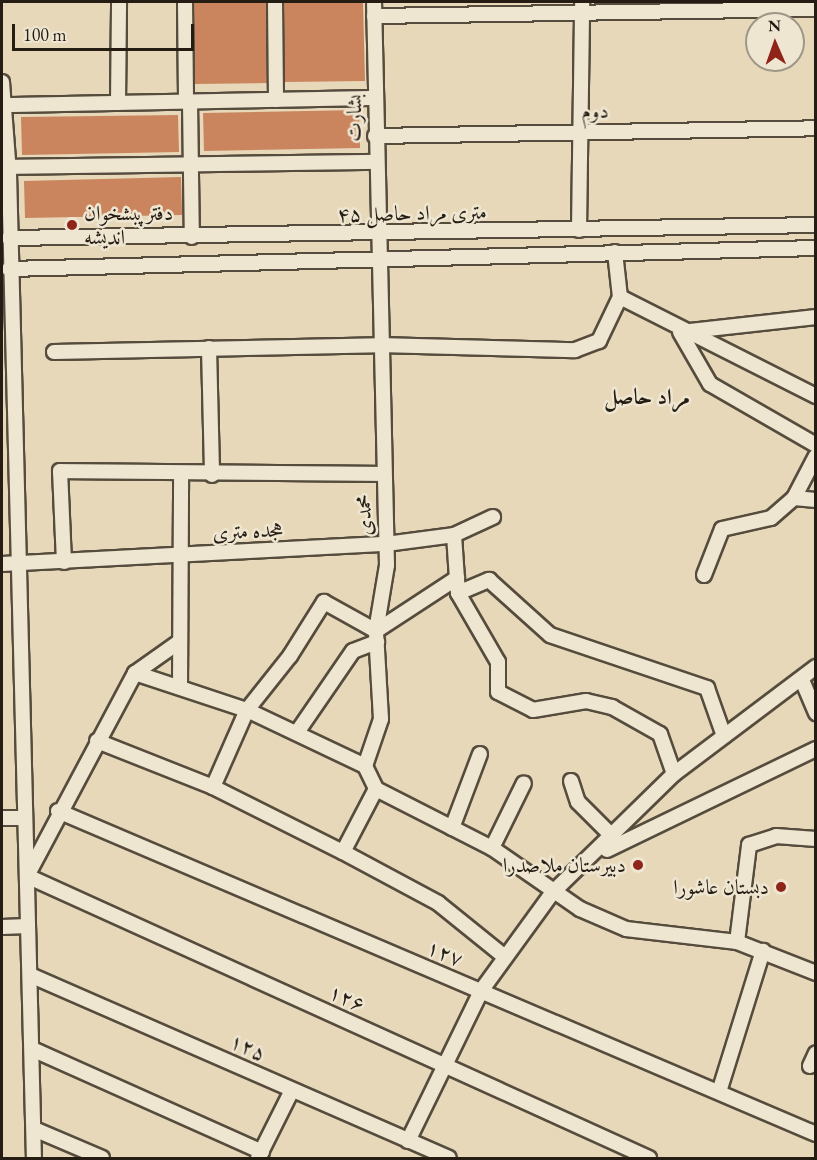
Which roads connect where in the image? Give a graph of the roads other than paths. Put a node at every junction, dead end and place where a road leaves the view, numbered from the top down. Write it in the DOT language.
graph roads {
  1 [pos="119,2"];
  2 [pos="185,2"];
  3 [pos="275,2"];
  4 [pos="374,2"];
  5 [pos="782,6"];
  6 [pos="581,7"];
  7 [pos="816,9"];
  8 [pos="374,16"];
  9 [pos="2,82"];
  10 [pos="376,98"];
  11 [pos="276,100"];
  12 [pos="188,102"];
  13 [pos="118,103"];
  14 [pos="6,105"];
  15 [pos="816,129"];
  16 [pos="580,132"];
  17 [pos="375,136"];
  18 [pos="375,162"];
  19 [pos="191,163"];
  20 [pos="6,171"];
  21 [pos="816,225"];
  22 [pos="579,230"];
  23 [pos="375,234"];
  24 [pos="192,237"];
  25 [pos="9,238"];
  26 [pos="816,248"];
  27 [pos="615,252"];
  28 [pos="376,259"];
  29 [pos="9,269"];
  30 [pos="620,297"];
  31 [pos="816,316"];
  32 [pos="680,332"];
  33 [pos="379,345"];
  34 [pos="209,348"];
  35 [pos="54,352"];
  36 [pos="816,396"];
  37 [pos="816,446"];
  38 [pos="816,456"];
  39 [pos="8,461"];
  40 [pos="383,474"];
  41 [pos="181,475"];
  42 [pos="212,475"];
  43 [pos="794,498"];
  44 [pos="816,500"];
  45 [pos="493,517"];
  46 [pos="454,536"];
  47 [pos="386,544"];
  48 [pos="183,556"];
  49 [pos="64,562"];
  50 [pos="2,564"];
  51 [pos="18,564"];
  52 [pos="704,575"];
  53 [pos="457,578"];
  54 [pos="458,593"];
  55 [pos="377,636"];
  56 [pos="179,642"];
  57 [pos="816,667"];
  58 [pos="135,673"];
  59 [pos="802,680"];
  60 [pos="180,687"];
  61 [pos="247,710"];
  62 [pos="816,712"];
  63 [pos="298,731"];
  64 [pos="724,736"];
  65 [pos="97,741"];
  66 [pos="816,749"];
  67 [pos="480,754"];
  68 [pos="365,766"];
  69 [pos="674,774"];
  70 [pos="571,781"];
  71 [pos="524,783"];
  72 [pos="213,787"];
  73 [pos="376,789"];
  74 [pos="58,811"];
  75 [pos="2,818"];
  76 [pos="25,818"];
  77 [pos="452,828"];
  78 [pos="813,832"];
  79 [pos="614,838"];
  80 [pos="492,848"];
  81 [pos="343,852"];
  82 [pos="597,855"];
  83 [pos="27,876"];
  84 [pos="553,892"];
  85 [pos="28,926"];
  86 [pos="2,927"];
  87 [pos="737,942"];
  88 [pos="763,951"];
  89 [pos="505,957"];
  90 [pos="816,972"];
  91 [pos="30,975"];
  92 [pos="481,991"];
  93 [pos="32,1049"];
  94 [pos="443,1065"];
  95 [pos="292,1090"];
  96 [pos="719,1092"];
  97 [pos="34,1129"];
  98 [pos="816,1134"];
  99 [pos="408,1141"];
  100 [pos="260,1155"];
  101 [pos="34,1158"];
  102 [pos="102,1158"];
  103 [pos="449,1158"];
  104 [pos="649,1158"];
  1 -- 13 [label="street"];
  2 -- 12 [label="street"];
  3 -- 11 [label="street"];
  4 -- 8 [label="street, بشارت"];
  5 -- 6 [label="street"];
  5 -- 7 [label="street"];
  6 -- 8 [label="street"];
  6 -- 16 [label="street"];
  8 -- 10 [label="street, بشارت"];
  9 -- 14 [label="street"];
  10 -- 11 [label="street"];
  10 -- 17 [label="street, بشارت"];
  11 -- 12 [label="street"];
  12 -- 13 [label="street"];
  12 -- 19 [label="street"];
  13 -- 14 [label="street"];
  14 -- 20 [label="street"];
  15 -- 16 [label="street, دوم"];
  16 -- 17 [label="street, دوم"];
  16 -- 22 [label="street"];
  17 -- 18 [label="street, بشارت"];
  18 -- 19 [label="street"];
  18 -- 23 [label="street, بشارت"];
  19 -- 20 [label="street"];
  19 -- 24 [label="street"];
  20 -- 25 [label="street"];
  21 -- 22 [label="street, ۴۵ متری مراد حاصل"];
  22 -- 23 [label="street, ۴۵ متری مراد حاصل"];
  23 -- 24 [label="street, ۴۵ متری مراد حاصل"];
  23 -- 28 [label="street, بشارت"];
  24 -- 25 [label="street, ۴۵ متری مراد حاصل"];
  25 -- 29 [label="street"];
  26 -- 27 [label="street"];
  27 -- 28 [label="street"];
  27 -- 30 [label="street"];
  28 -- 29 [label="street"];
  28 -- 33 [label="street, محمدی"];
  29 -- 39 [label="street"];
  30 -- 32 [label="street"];
  30 -- 33 [label="street"];
  31 -- 32 [label="street"];
  32 -- 36 [label="street"];
  32 -- 37 [label="street"];
  33 -- 34 [label="street"];
  33 -- 40 [label="street, محمدی"];
  34 -- 35 [label="street"];
  34 -- 42 [label="street"];
  38 -- 43 [label="street"];
  39 -- 51 [label="street"];
  40 -- 42 [label="street"];
  40 -- 47 [label="street, محمدی"];
  41 -- 42 [label="street"];
  41 -- 48 [label="street"];
  41 -- 49 [label="street"];
  43 -- 44 [label="street"];
  43 -- 52 [label="street"];
  45 -- 46 [label="street, هجده متری"];
  46 -- 47 [label="street, هجده متری"];
  46 -- 53 [label="street"];
  47 -- 48 [label="street, هجده متری"];
  47 -- 55 [label="street, محمدی"];
  48 -- 49 [label="street, هجده متری"];
  48 -- 56 [label="street"];
  49 -- 51 [label="street, هجده متری"];
  50 -- 51 [label="street, هجده متری"];
  51 -- 76 [label="street"];
  53 -- 54 [label="street"];
  53 -- 55 [label="street"];
  54 -- 64 [label="street"];
  54 -- 69 [label="street"];
  55 -- 61 [label="street"];
  55 -- 63 [label="street"];
  55 -- 68 [label="street, محمدی"];
  56 -- 58 [label="street"];
  56 -- 60 [label="street"];
  57 -- 59 [label="street"];
  58 -- 60 [label="street"];
  58 -- 65 [label="street"];
  59 -- 62 [label="street"];
  59 -- 64 [label="street"];
  60 -- 61 [label="street"];
  61 -- 63 [label="street"];
  61 -- 72 [label="street"];
  63 -- 68 [label="street"];
  64 -- 69 [label="street"];
  65 -- 72 [label="street"];
  65 -- 74 [label="street"];
  66 -- 82 [label="street"];
  67 -- 77 [label="street"];
  68 -- 73 [label="street"];
  69 -- 79 [label="street"];
  70 -- 79 [label="street"];
  71 -- 80 [label="street"];
  72 -- 81 [label="street"];
  73 -- 77 [label="street"];
  73 -- 81 [label="street"];
  74 -- 83 [label="street"];
  74 -- 92 [label="street, ۱۲۷"];
  75 -- 76 [label="street"];
  76 -- 83 [label="street"];
  77 -- 80 [label="street"];
  78 -- 87 [label="street"];
  79 -- 82 [label="street"];
  80 -- 84 [label="street"];
  81 -- 89 [label="street"];
  82 -- 84 [label="street"];
  83 -- 85 [label="street"];
  83 -- 94 [label="street, ۱۲۶"];
  84 -- 87 [label="street"];
  84 -- 89 [label="street"];
  85 -- 86 [label="street"];
  85 -- 91 [label="street"];
  87 -- 88 [label="street"];
  88 -- 90 [label="street"];
  88 -- 96 [label="street"];
  89 -- 92 [label="street"];
  91 -- 93 [label="street"];
  91 -- 95 [label="street, ۱۲۵"];
  92 -- 94 [label="street"];
  92 -- 96 [label="street, ۱۲۷"];
  93 -- 97 [label="street"];
  93 -- 100 [label="street"];
  94 -- 99 [label="street"];
  94 -- 104 [label="street, ۱۲۶"];
  95 -- 99 [label="street, ۱۲۵"];
  95 -- 100 [label="street"];
  96 -- 98 [label="street, ۱۲۷"];
  97 -- 101 [label="street"];
  97 -- 102 [label="street"];
  99 -- 103 [label="street, ۱۲۵"];
}
